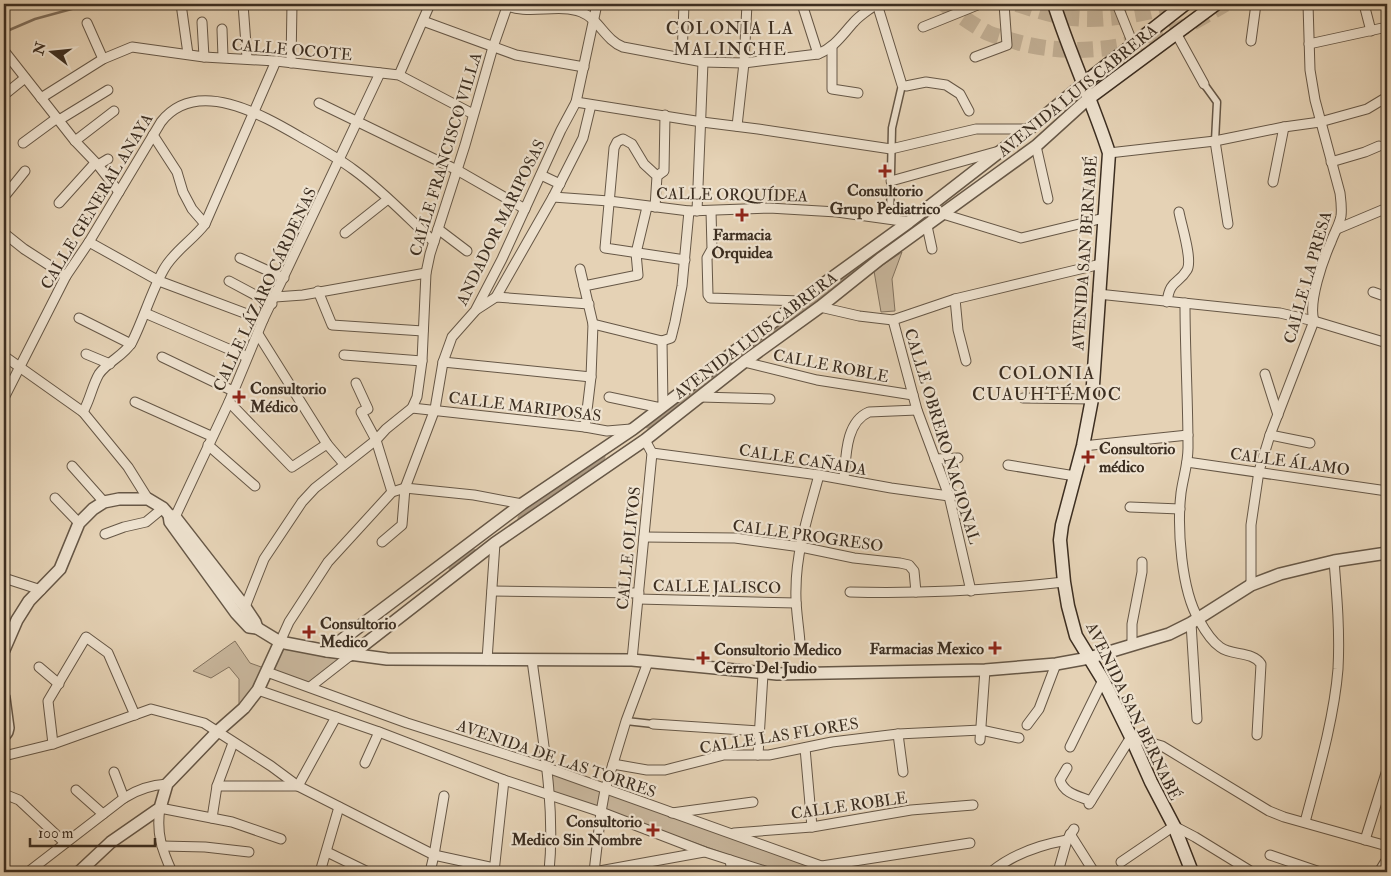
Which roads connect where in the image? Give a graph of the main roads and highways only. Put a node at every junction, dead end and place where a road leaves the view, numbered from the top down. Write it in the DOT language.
graph roads {
  1 [pos="1054,4"];
  2 [pos="1184,4"];
  3 [pos="1216,4"];
  4 [pos="1083,84"];
  5 [pos="1089,98"];
  6 [pos="1192,872"];
  1 -- 4 [label="main road, AVENIDA SAN BERNABÉ"];
  2 -- 4 [label="main road, AVENIDA LUIS CABRERA"];
  3 -- 5 [label="main road, AVENIDA LUIS CABRERA"];
  4 -- 5 [label="main road, AVENIDA SAN BERNABÉ"];
  5 -- 6 [label="main road, AVENIDA SAN BERNABÉ"];
}
